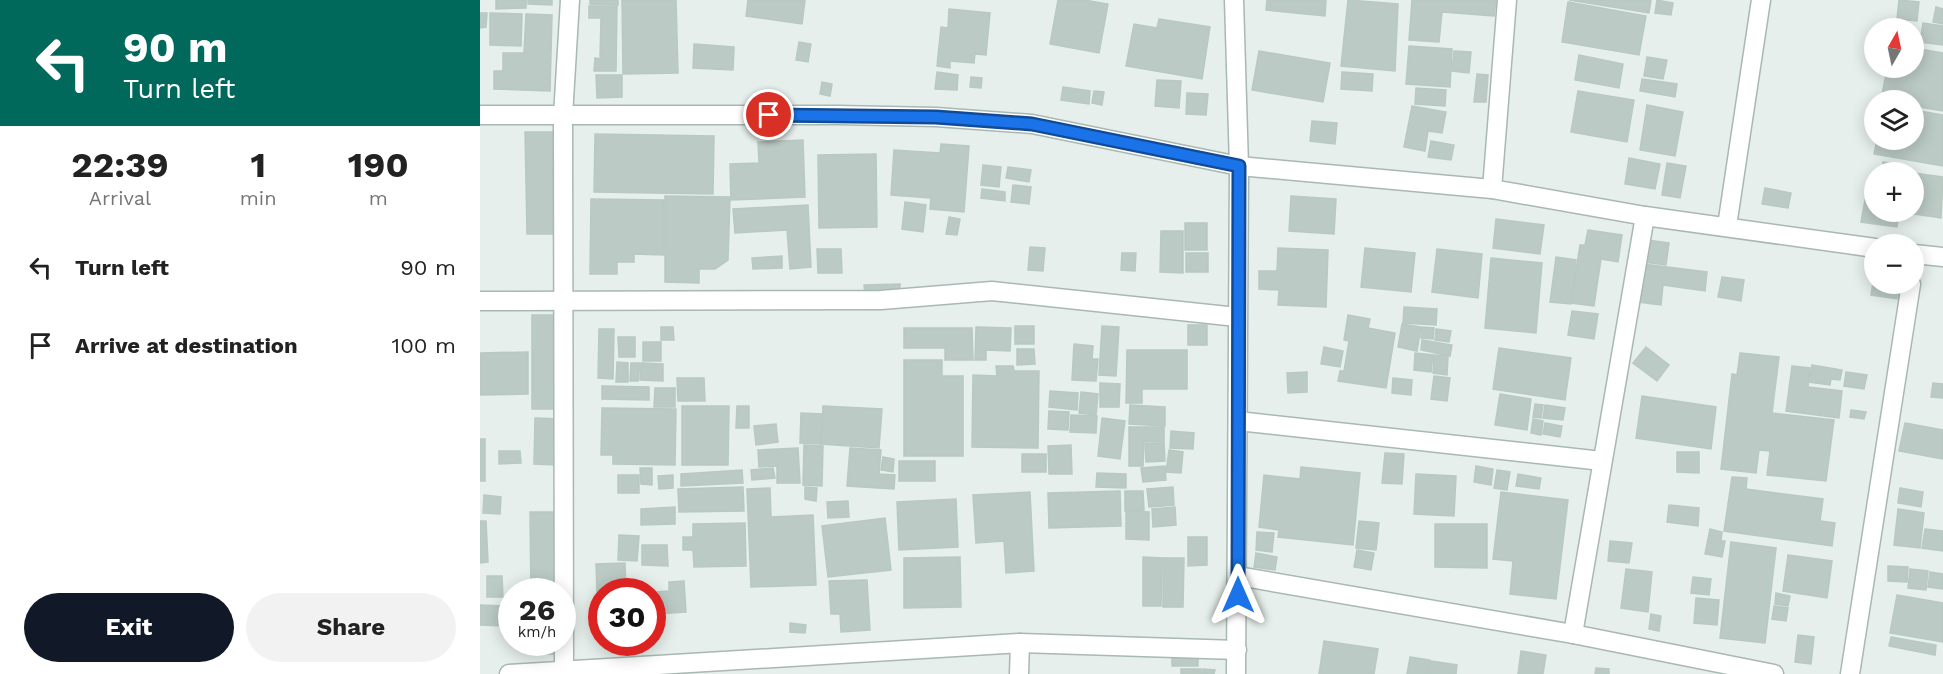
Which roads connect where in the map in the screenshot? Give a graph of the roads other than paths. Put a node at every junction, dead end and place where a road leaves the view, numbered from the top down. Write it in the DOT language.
graph roads {
  1 [pos="570,0"];
  2 [pos="1234,0"];
  3 [pos="1507,0"];
  4 [pos="1761,0"];
  5 [pos="480,115"];
  6 [pos="563,116"];
  7 [pos="1239,166"];
  8 [pos="1492,189"];
  9 [pos="1644,216"];
  10 [pos="1728,226"];
  11 [pos="1864,246"];
  12 [pos="1943,257"];
  13 [pos="1924,258"];
  14 [pos="1909,294"];
  15 [pos="565,298"];
  16 [pos="480,301"];
  17 [pos="1237,316"];
  18 [pos="1238,422"];
  19 [pos="1602,461"];
  20 [pos="1238,576"];
  21 [pos="1573,634"];
  22 [pos="1020,643"];
  23 [pos="1237,650"];
  24 [pos="564,673"];
  25 [pos="509,674"];
  26 [pos="1019,674"];
  27 [pos="1236,674"];
  28 [pos="1774,674"];
  29 [pos="1850,674"];
  1 -- 6 [label="street"];
  2 -- 7 [label="street"];
  3 -- 8 [label="street"];
  4 -- 10 [label="street"];
  5 -- 6 [label="street"];
  6 -- 7 [label="street"];
  6 -- 15 [label="street"];
  7 -- 8 [label="street"];
  7 -- 17 [label="street"];
  8 -- 9 [label="street"];
  9 -- 10 [label="street"];
  9 -- 19 [label="street"];
  10 -- 11 [label="street"];
  12 -- 13 [label="street"];
  14 -- 29 [label="street"];
  15 -- 16 [label="street"];
  15 -- 17 [label="street"];
  15 -- 24 [label="street"];
  17 -- 18 [label="street"];
  18 -- 19 [label="street"];
  18 -- 20 [label="street"];
  19 -- 21 [label="street"];
  20 -- 21 [label="street"];
  20 -- 23 [label="street"];
  21 -- 28 [label="street"];
  22 -- 23 [label="street"];
  22 -- 24 [label="street"];
  22 -- 26 [label="street"];
  23 -- 27 [label="street"];
  24 -- 25 [label="street"];
}
